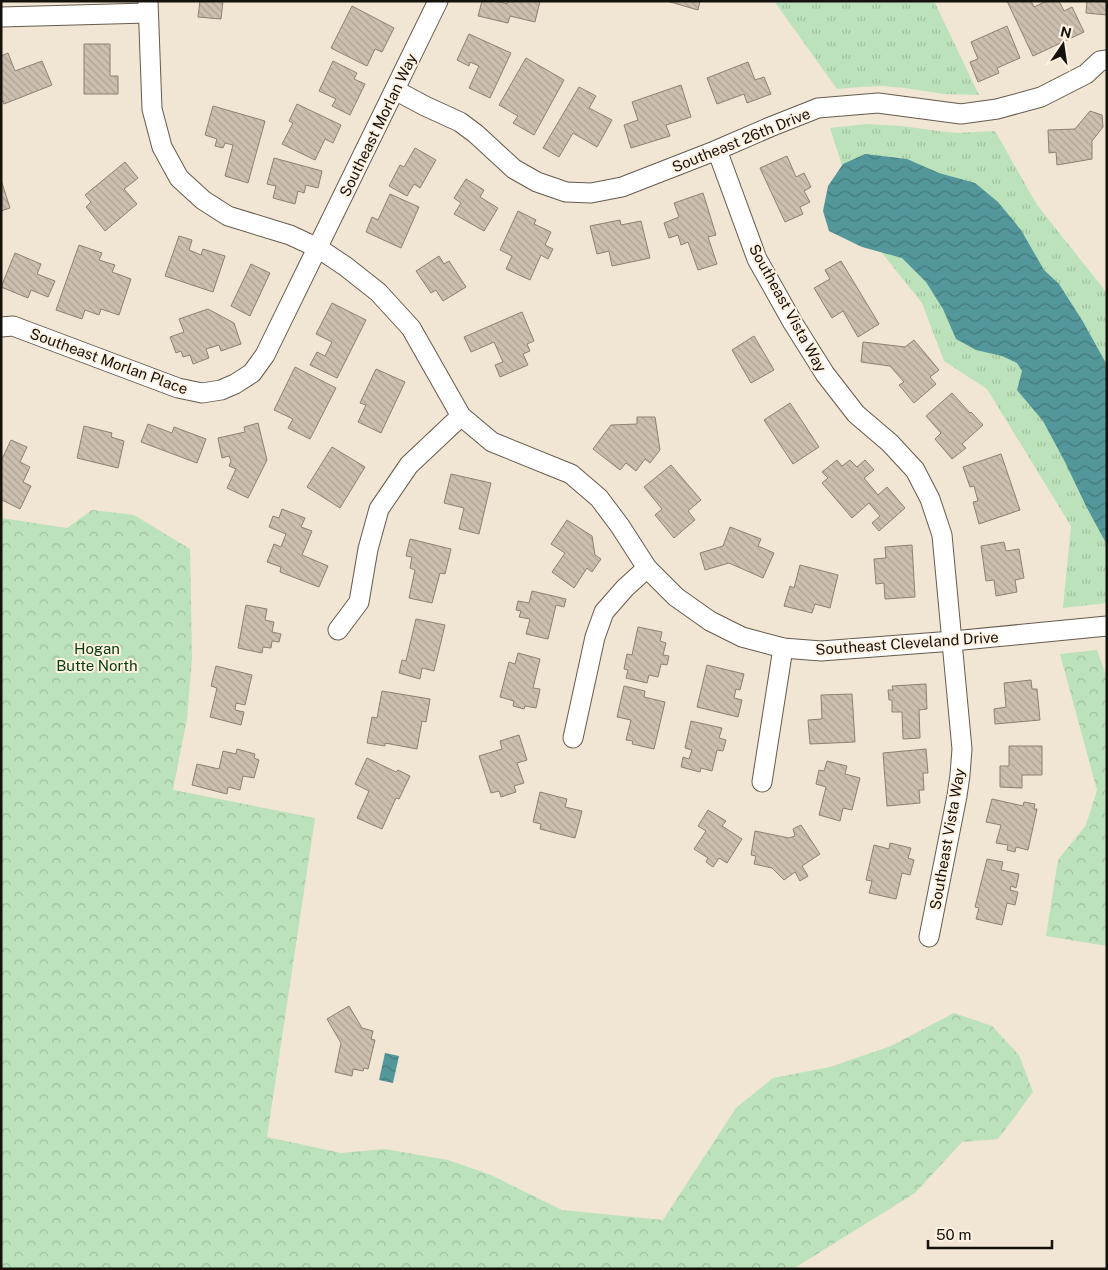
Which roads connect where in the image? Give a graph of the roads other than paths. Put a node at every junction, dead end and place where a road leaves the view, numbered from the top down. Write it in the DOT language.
graph roads {
  1 [pos="438,1"];
  2 [pos="148,7"];
  3 [pos="1,18"];
  4 [pos="1107,60"];
  5 [pos="395,90"];
  6 [pos="716,150"];
  7 [pos="318,248"];
  8 [pos="1,327"];
  9 [pos="461,416"];
  10 [pos="647,568"];
  11 [pos="1107,626"];
  12 [pos="338,630"];
  13 [pos="952,641"];
  14 [pos="784,648"];
  15 [pos="573,738"];
  16 [pos="762,782"];
  17 [pos="930,937"];
  1 -- 5 [label="street, Southeast Morlan Way"];
  2 -- 3 [label="street"];
  2 -- 7 [label="street, Southeast Cleveland Drive"];
  4 -- 6 [label="street, Southeast 26th Drive"];
  5 -- 6 [label="street, Southeast 26th Drive"];
  5 -- 7 [label="street, Southeast Morlan Way"];
  6 -- 13 [label="street, Southeast Vista Way"];
  7 -- 8 [label="street, Southeast Morlan Place"];
  7 -- 9 [label="street, Southeast Cleveland Drive"];
  9 -- 10 [label="street, Southeast Cleveland Drive"];
  9 -- 12 [label="street"];
  10 -- 14 [label="street, Southeast Cleveland Drive"];
  10 -- 15 [label="street"];
  11 -- 13 [label="street, Southeast Cleveland Drive"];
  13 -- 14 [label="street, Southeast Cleveland Drive"];
  13 -- 17 [label="street, Southeast Vista Way"];
  14 -- 16 [label="street"];
}
